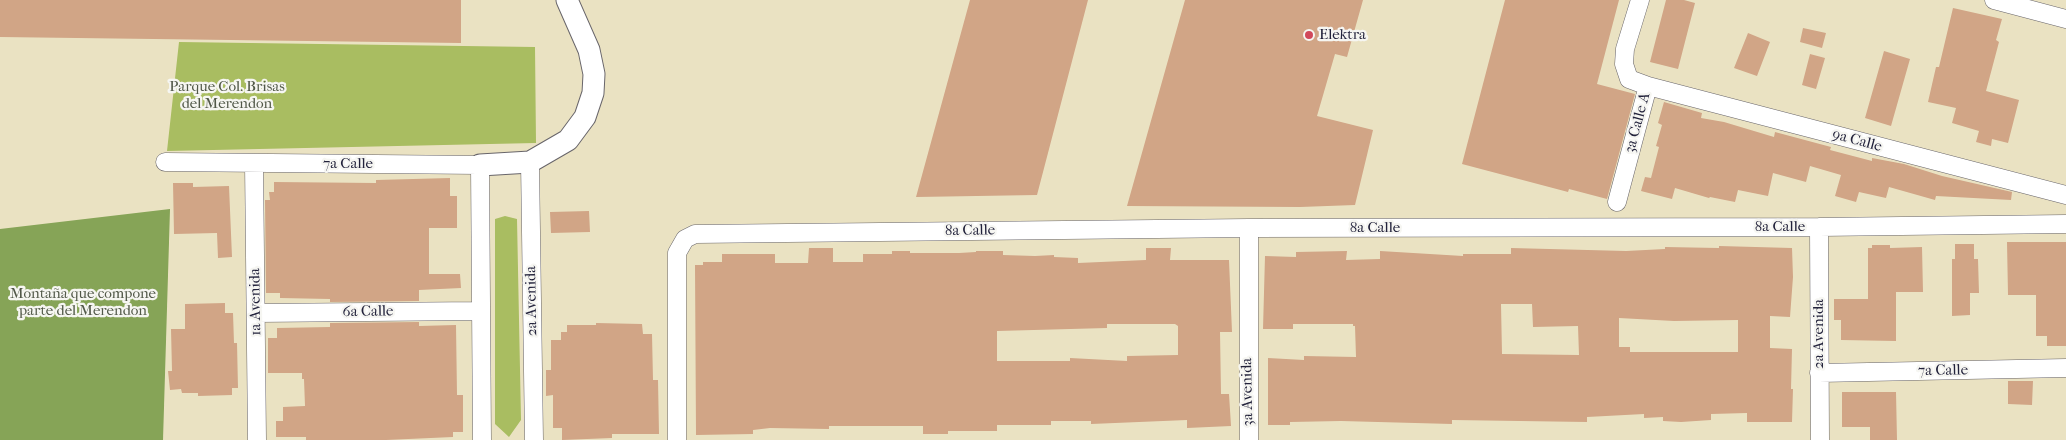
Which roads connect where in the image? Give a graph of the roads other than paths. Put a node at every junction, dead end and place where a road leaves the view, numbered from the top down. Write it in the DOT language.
graph roads {
  1 [pos="567,0"];
  2 [pos="1640,0"];
  3 [pos="1994,0"];
  4 [pos="2066,19"];
  5 [pos="1648,86"];
  6 [pos="165,162"];
  7 [pos="530,162"];
  8 [pos="254,163"];
  9 [pos="480,165"];
  10 [pos="2066,195"];
  11 [pos="1617,202"];
  12 [pos="2066,224"];
  13 [pos="1819,227"];
  14 [pos="1249,228"];
  15 [pos="480,311"];
  16 [pos="256,313"];
  17 [pos="2066,368"];
  18 [pos="1819,373"];
  19 [pos="257,440"];
  20 [pos="482,440"];
  21 [pos="534,440"];
  22 [pos="677,440"];
  23 [pos="1249,440"];
  24 [pos="1820,440"];
  1 -- 7 [label="street"];
  2 -- 5 [label="street, 3a Calle A"];
  3 -- 4 [label="street"];
  5 -- 10 [label="street, 9a Calle"];
  5 -- 11 [label="street, 3a Calle A"];
  6 -- 8 [label="street, 7a Calle"];
  7 -- 9 [label="street, 7a Calle"];
  7 -- 21 [label="street, 2a Avenida"];
  8 -- 9 [label="street, 7a Calle"];
  8 -- 16 [label="street, 1a Avenida"];
  9 -- 15 [label="street"];
  12 -- 13 [label="street, 8a Calle"];
  13 -- 14 [label="street, 8a Calle"];
  13 -- 18 [label="street, 2a Avenida"];
  14 -- 22 [label="street, 8a Calle"];
  14 -- 23 [label="street, 3a Avenida"];
  15 -- 16 [label="street, 6a Calle"];
  15 -- 20 [label="street"];
  16 -- 19 [label="street, 1a Avenida"];
  17 -- 18 [label="street, 7a Calle"];
  18 -- 24 [label="street, 2a Avenida"];
}
